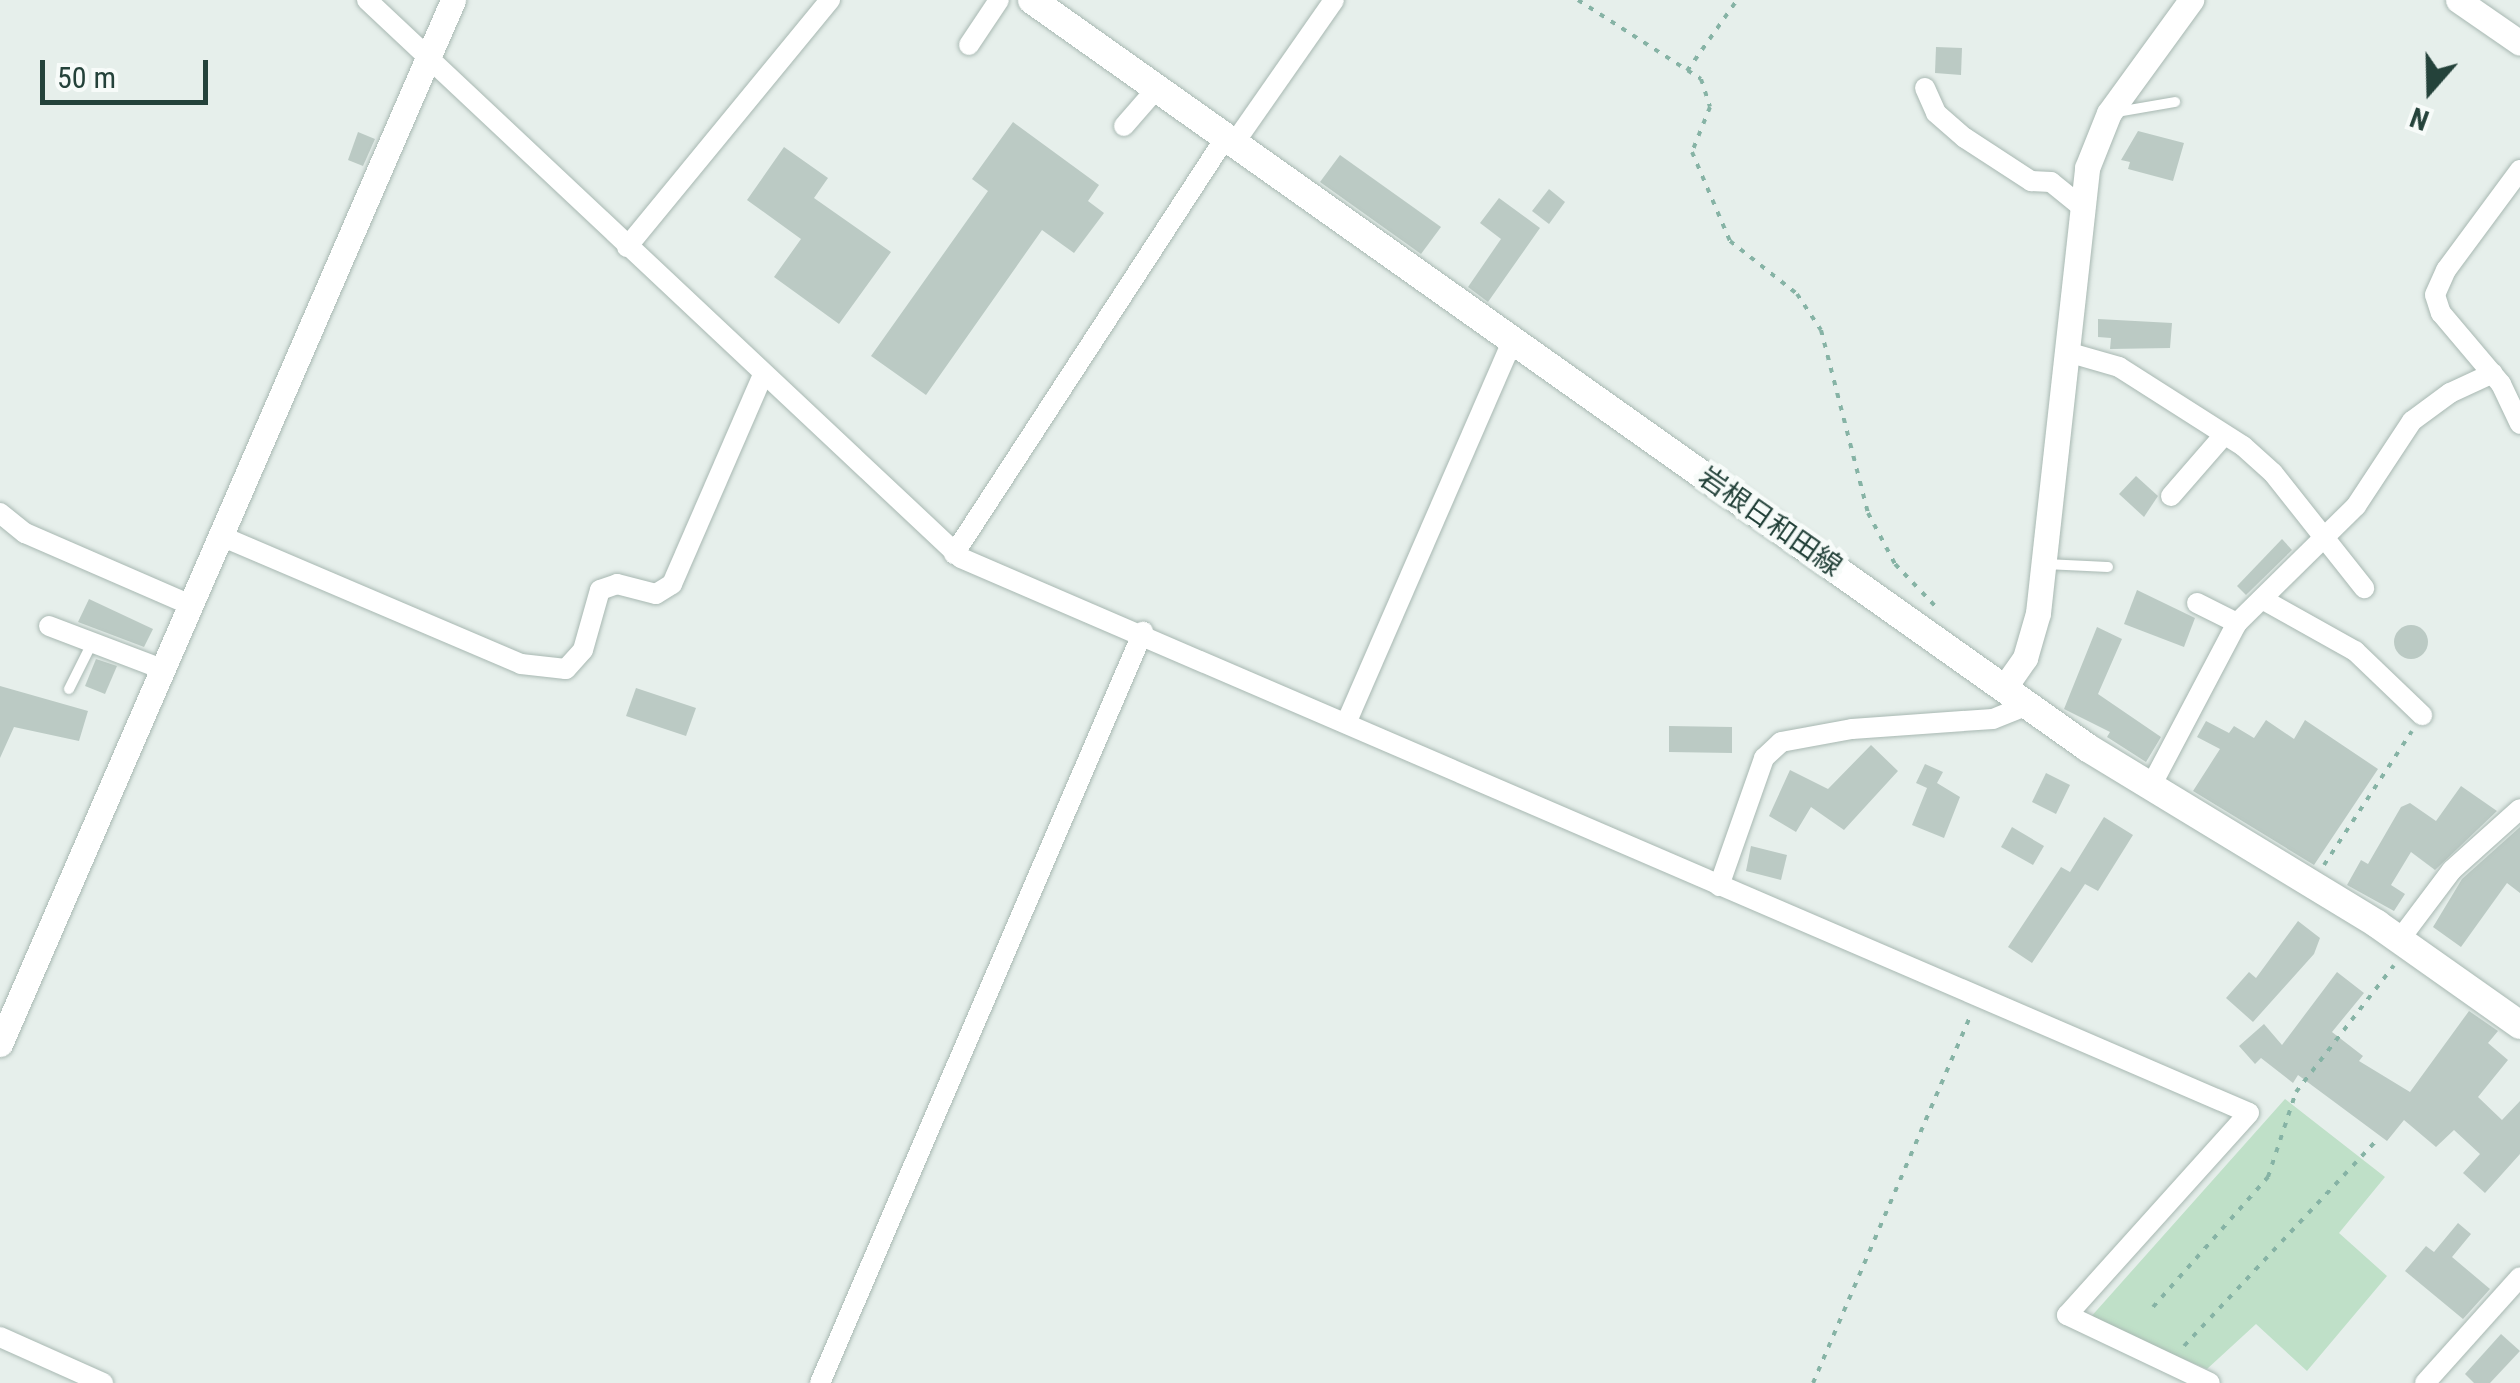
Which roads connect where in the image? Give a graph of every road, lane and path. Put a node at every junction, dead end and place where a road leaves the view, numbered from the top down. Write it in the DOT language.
graph roads {
  1 [pos="367,0"];
  2 [pos="453,0"];
  3 [pos="830,0"];
  4 [pos="999,0"];
  5 [pos="1032,0"];
  6 [pos="1334,0"];
  7 [pos="1578,0"];
  8 [pos="1736,0"];
  9 [pos="2191,0"];
  10 [pos="2458,0"];
  11 [pos="2520,43"];
  12 [pos="970,45"];
  13 [pos="426,57"];
  14 [pos="1687,71"];
  15 [pos="1157,88"];
  16 [pos="1925,88"];
  17 [pos="2175,102"];
  18 [pos="2109,113"];
  19 [pos="1124,126"];
  20 [pos="1231,139"];
  21 [pos="2520,170"];
  22 [pos="2082,207"];
  23 [pos="627,247"];
  24 [pos="1513,339"];
  25 [pos="2067,352"];
  26 [pos="2493,372"];
  27 [pos="762,374"];
  28 [pos="2520,424"];
  29 [pos="2224,435"];
  30 [pos="2171,496"];
  31 [pos="0,513"];
  32 [pos="221,536"];
  33 [pos="2321,540"];
  34 [pos="954,554"];
  35 [pos="2044,564"];
  36 [pos="2108,567"];
  37 [pos="2364,588"];
  38 [pos="2262,599"];
  39 [pos="2197,602"];
  40 [pos="193,606"];
  41 [pos="1941,612"];
  42 [pos="2237,623"];
  43 [pos="49,626"];
  44 [pos="1143,632"];
  45 [pos="92,642"];
  46 [pos="165,670"];
  47 [pos="68,690"];
  48 [pos="2016,696"];
  49 [pos="2422,715"];
  50 [pos="1347,721"];
  51 [pos="2151,786"];
  52 [pos="2520,810"];
  53 [pos="1719,886"];
  54 [pos="2311,886"];
  55 [pos="2405,942"];
  56 [pos="1980,994"];
  57 [pos="2520,1026"];
  58 [pos="0,1044"];
  59 [pos="2374,1142"];
  60 [pos="2520,1277"];
  61 [pos="2152,1307"];
  62 [pos="0,1337"];
  63 [pos="2167,1364"];
  64 [pos="103,1383"];
  65 [pos="820,1383"];
  66 [pos="1813,1383"];
  67 [pos="2210,1383"];
  68 [pos="2425,1383"];
  1 -- 13 [label="street"];
  2 -- 13 [label="street"];
  3 -- 23 [label="street"];
  4 -- 12 [label="street"];
  5 -- 15 [label="main road, 岩根日和田線"];
  6 -- 20 [label="street"];
  7 -- 14 [label="path"];
  8 -- 14 [label="path"];
  9 -- 18 [label="street"];
  10 -- 11 [label="street"];
  13 -- 23 [label="street"];
  13 -- 32 [label="street"];
  14 -- 41 [label="path"];
  15 -- 19 [label="street"];
  15 -- 20 [label="main road, 岩根日和田線"];
  16 -- 22 [label="street"];
  17 -- 18 [label="lane"];
  18 -- 22 [label="street"];
  20 -- 24 [label="main road, 岩根日和田線"];
  20 -- 34 [label="street"];
  21 -- 26 [label="street"];
  22 -- 25 [label="street"];
  23 -- 27 [label="street"];
  24 -- 48 [label="main road, 岩根日和田線"];
  24 -- 50 [label="street"];
  25 -- 29 [label="street"];
  25 -- 35 [label="street"];
  26 -- 28 [label="street"];
  26 -- 33 [label="street"];
  27 -- 32 [label="street"];
  27 -- 34 [label="street"];
  29 -- 30 [label="street"];
  29 -- 33 [label="street"];
  31 -- 40 [label="street"];
  32 -- 40 [label="street"];
  33 -- 37 [label="street"];
  33 -- 38 [label="street"];
  34 -- 44 [label="street"];
  35 -- 36 [label="lane"];
  35 -- 48 [label="street"];
  38 -- 42 [label="street"];
  38 -- 49 [label="street"];
  39 -- 42 [label="street"];
  40 -- 46 [label="street"];
  42 -- 51 [label="street"];
  43 -- 45 [label="street"];
  44 -- 50 [label="street"];
  44 -- 65 [label="street"];
  45 -- 46 [label="street"];
  45 -- 47 [label="lane"];
  46 -- 58 [label="street"];
  48 -- 51 [label="main road, 岩根日和田線"];
  48 -- 53 [label="street"];
  49 -- 54 [label="path"];
  50 -- 53 [label="street"];
  51 -- 54 [label="main road, 岩根日和田線"];
  52 -- 55 [label="street"];
  53 -- 56 [label="street"];
  54 -- 55 [label="main road, 岩根日和田線"];
  55 -- 57 [label="main road, 岩根日和田線"];
  55 -- 61 [label="path"];
  56 -- 63 [label="street"];
  56 -- 66 [label="path"];
  59 -- 63 [label="path"];
  60 -- 68 [label="street"];
  62 -- 64 [label="street"];
  63 -- 67 [label="street"];
}
